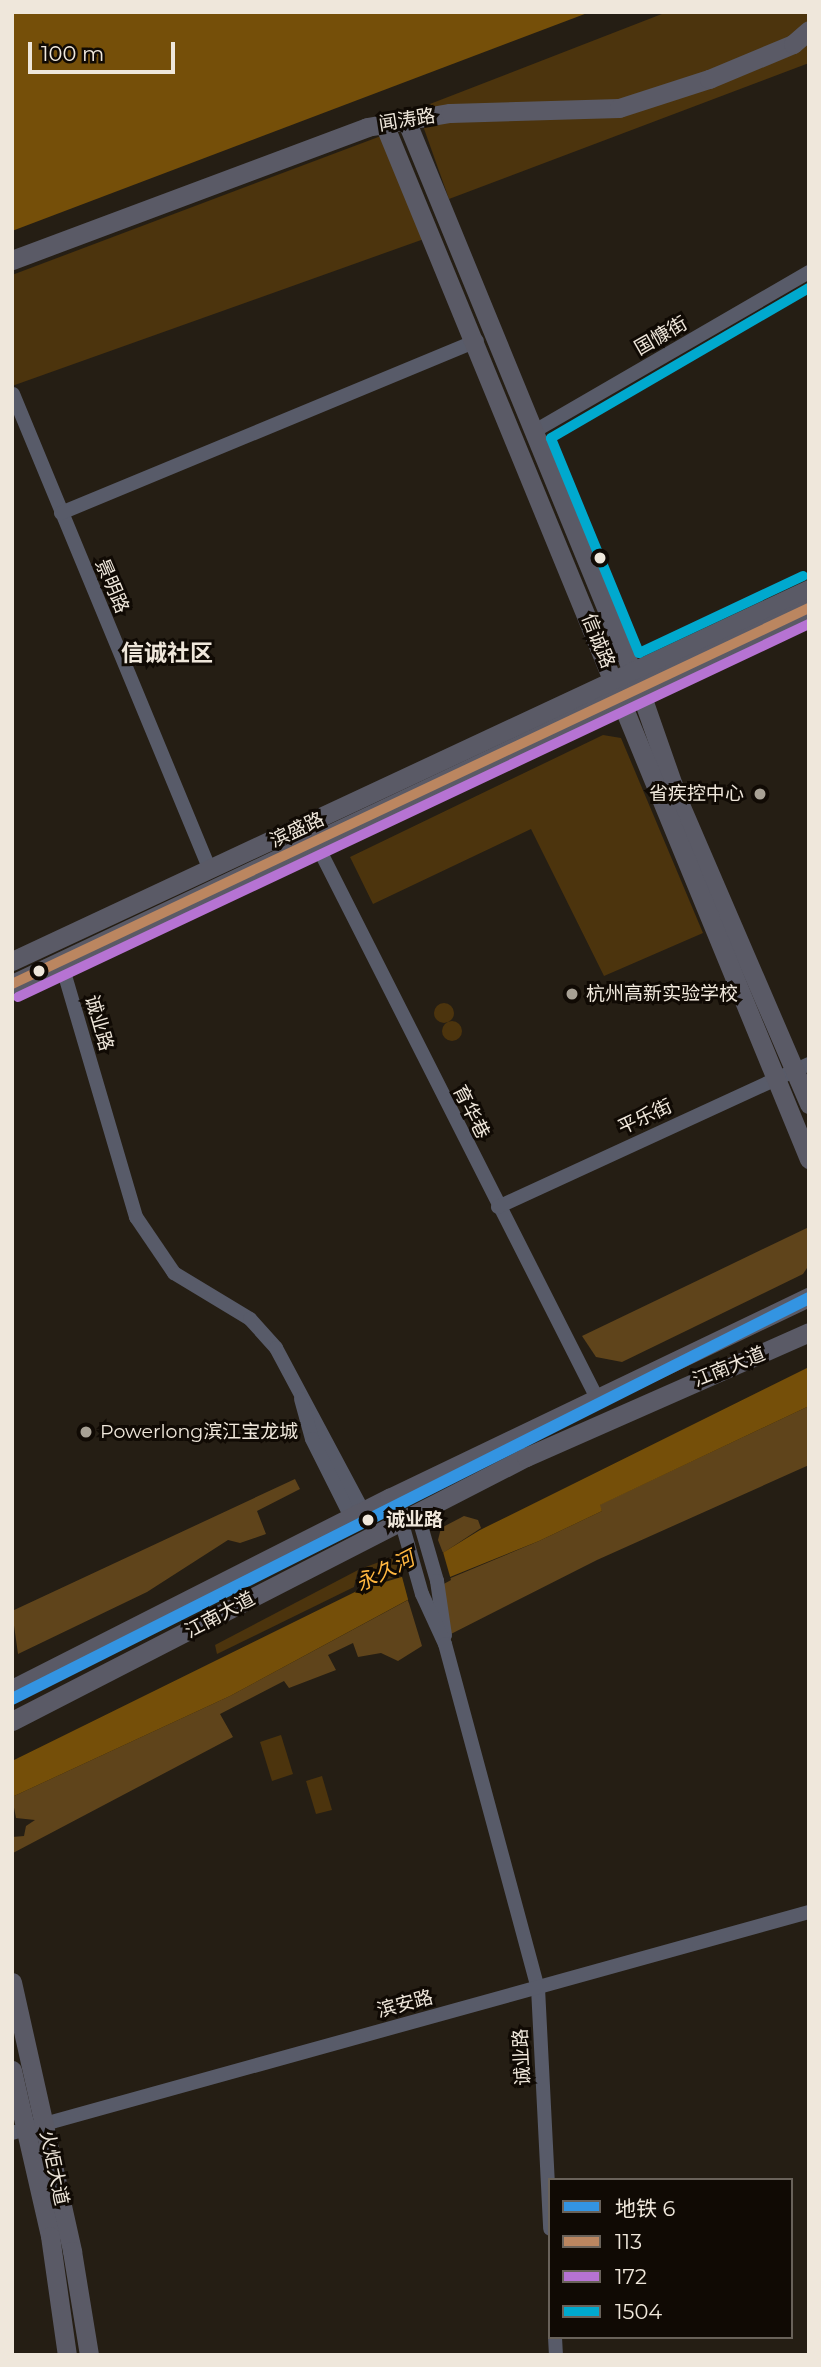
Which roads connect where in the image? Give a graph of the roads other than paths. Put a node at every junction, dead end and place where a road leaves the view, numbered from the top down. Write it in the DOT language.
graph roads {
  1 [pos="809,30"];
  2 [pos="406,120"];
  3 [pos="384,124"];
  4 [pos="12,260"];
  5 [pos="809,272"];
  6 [pos="477,341"];
  7 [pos="13,394"];
  8 [pos="533,432"];
  9 [pos="61,513"];
  10 [pos="809,589"];
  11 [pos="809,608"];
  12 [pos="627,684"];
  13 [pos="315,841"];
  14 [pos="210,870"];
  15 [pos="12,961"];
  16 [pos="61,962"];
  17 [pos="12,984"];
  18 [pos="802,1067"];
  19 [pos="775,1078"];
  20 [pos="809,1104"];
  21 [pos="809,1159"];
  22 [pos="498,1208"];
  23 [pos="809,1297"];
  24 [pos="809,1332"];
  25 [pos="597,1398"];
  26 [pos="357,1514"];
  27 [pos="409,1516"];
  28 [pos="445,1644"];
  29 [pos="12,1689"];
  30 [pos="12,1721"];
  31 [pos="809,1912"];
  32 [pos="12,1982"];
  33 [pos="538,1988"];
  34 [pos="12,2070"];
  35 [pos="28,2128"];
  36 [pos="548,2189"];
  37 [pos="67,2355"];
  38 [pos="89,2355"];
  1 -- 2 [label="main road, 闻涛路"];
  2 -- 3 [label="main road, 闻涛路"];
  2 -- 8 [label="main road, 信诚路"];
  3 -- 4 [label="main road, 闻涛路"];
  3 -- 6 [label="main road, 信诚路"];
  5 -- 8 [label="street, 国慷街"];
  6 -- 9 [label="street"];
  6 -- 12 [label="main road, 信诚路"];
  7 -- 9 [label="street, 景明路"];
  8 -- 12 [label="main road, 信诚路"];
  9 -- 14 [label="street, 景明路"];
  10 -- 12 [label="main road, 滨盛路"];
  11 -- 12 [label="main road, 滨盛路"];
  12 -- 13 [label="main road, 滨盛路"];
  12 -- 14 [label="main road, 滨盛路"];
  12 -- 18 [label="main road, 信诚路"];
  12 -- 19 [label="main road, 信诚路"];
  13 -- 16 [label="main road, 滨盛路"];
  13 -- 22 [label="street, 育华巷"];
  14 -- 15 [label="main road, 滨盛路"];
  16 -- 17 [label="main road, 滨盛路"];
  16 -- 26 [label="street, 诚业路"];
  18 -- 19 [label="street, 平乐街"];
  18 -- 20 [label="main road, 信诚路"];
  19 -- 21 [label="main road, 信诚路"];
  19 -- 22 [label="street, 平乐街"];
  22 -- 25 [label="street, 育华巷"];
  23 -- 25 [label="main road, 江南大道"];
  24 -- 27 [label="main road, 江南大道"];
  25 -- 26 [label="main road, 江南大道"];
  26 -- 29 [label="main road, 江南大道"];
  27 -- 28 [label="street, 诚业路"];
  27 -- 28 [label="street, 诚业路"];
  27 -- 30 [label="main road, 江南大道"];
  28 -- 33 [label="street, 诚业路"];
  31 -- 33 [label="street, 滨安路"];
  32 -- 35 [label="main road, 火炬大道"];
  33 -- 35 [label="street, 滨安路"];
  33 -- 36 [label="street, 诚业路"];
  34 -- 35 [label="main road, 火炬大道"];
  35 -- 37 [label="main road, 火炬大道"];
  35 -- 38 [label="main road, 火炬大道"];
}
